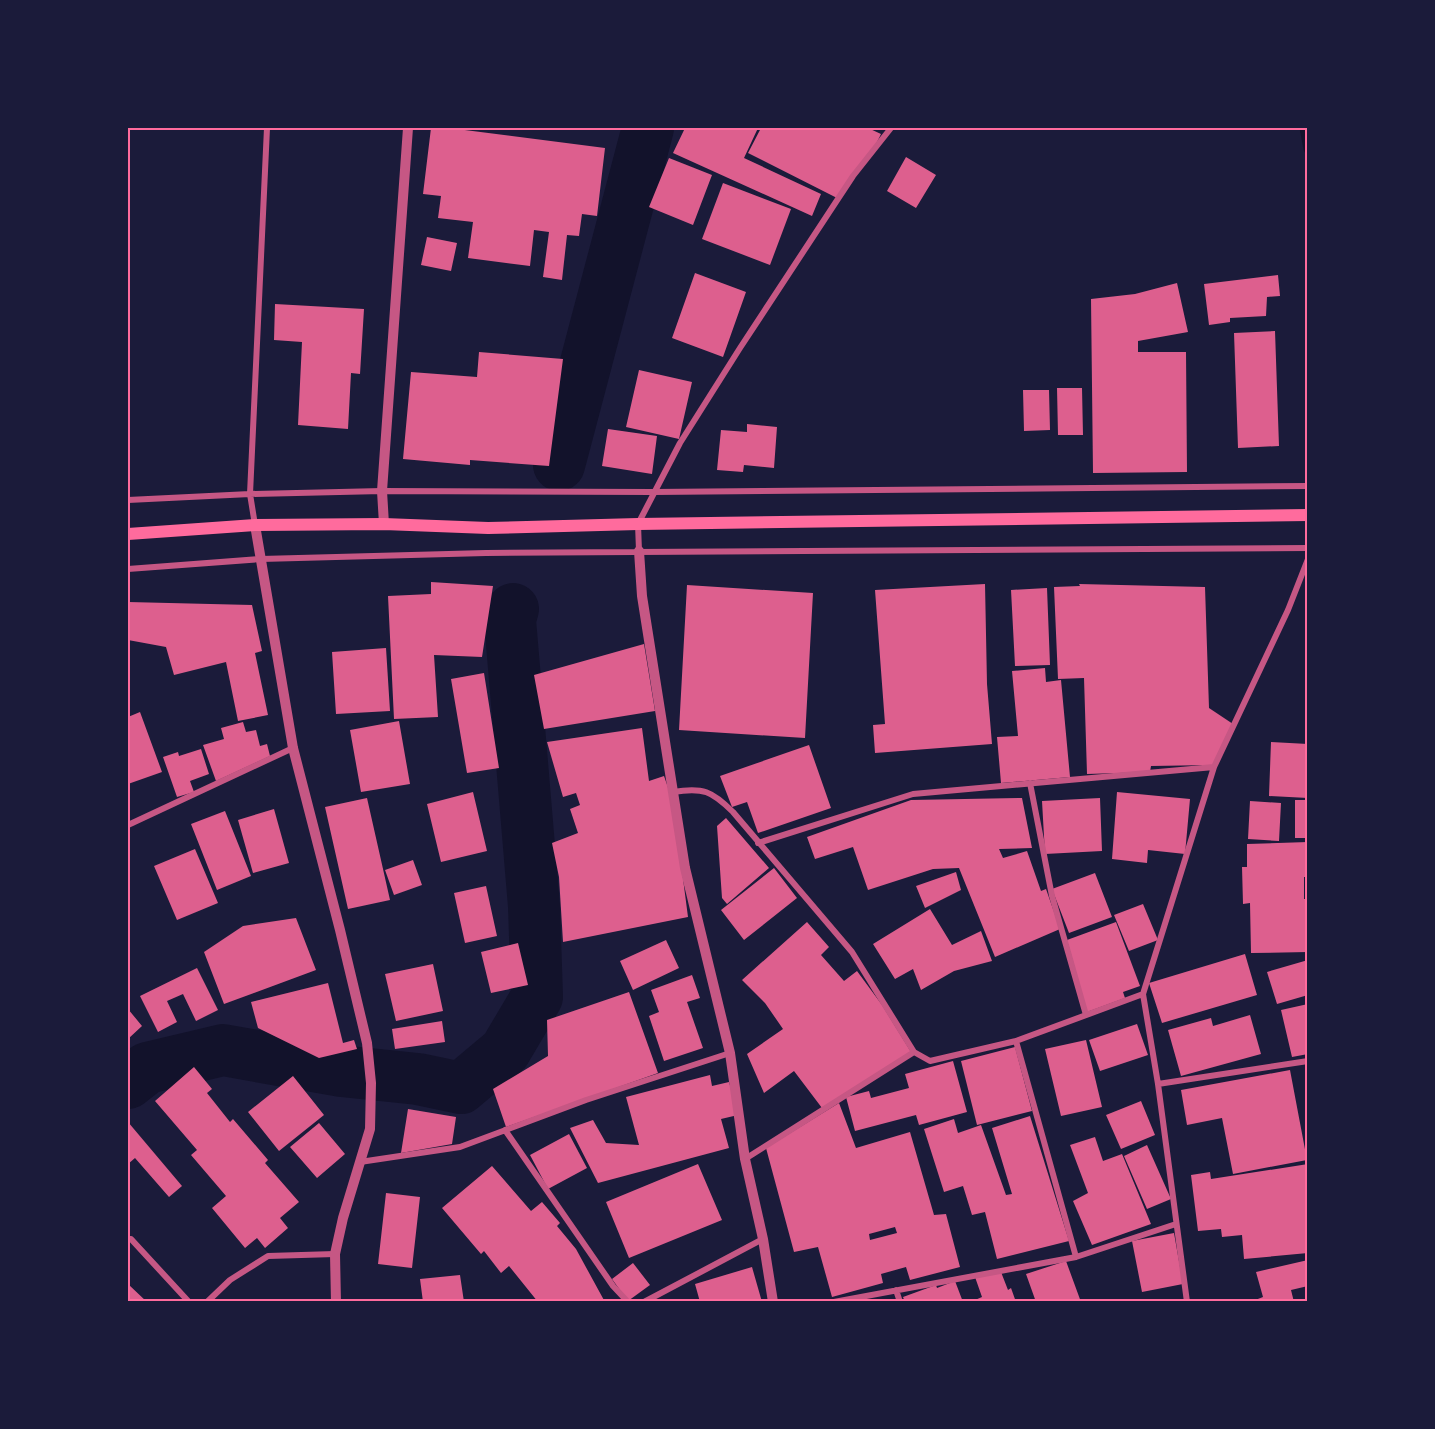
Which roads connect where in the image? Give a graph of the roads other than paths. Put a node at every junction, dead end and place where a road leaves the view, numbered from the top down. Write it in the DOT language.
graph roads {
  1 [pos="267,128"];
  2 [pos="408,128"];
  3 [pos="891,128"];
  4 [pos="1308,486"];
  5 [pos="382,491"];
  6 [pos="653,492"];
  7 [pos="250,494"];
  8 [pos="128,500"];
  9 [pos="1308,515"];
  10 [pos="384,524"];
  11 [pos="638,524"];
  12 [pos="255,525"];
  13 [pos="128,534"];
  14 [pos="1308,548"];
  15 [pos="639,551"];
  16 [pos="261,559"];
  17 [pos="1308,559"];
  18 [pos="128,569"];
  19 [pos="293,748"];
  20 [pos="1214,767"];
  21 [pos="1030,783"];
  22 [pos="673,792"];
  23 [pos="128,825"];
  24 [pos="758,843"];
  25 [pos="1143,994"];
  26 [pos="1086,1016"];
  27 [pos="1016,1041"];
  28 [pos="914,1052"];
  29 [pos="730,1053"];
  30 [pos="1308,1061"];
  31 [pos="1158,1084"];
  32 [pos="505,1130"];
  33 [pos="745,1159"];
  34 [pos="359,1162"];
  35 [pos="1176,1224"];
  36 [pos="128,1239"];
  37 [pos="763,1239"];
  38 [pos="335,1254"];
  39 [pos="1076,1257"];
  40 [pos="896,1290"];
  41 [pos="189,1302"];
  42 [pos="207,1302"];
  43 [pos="336,1302"];
  44 [pos="628,1302"];
  45 [pos="644,1302"];
  46 [pos="773,1302"];
  47 [pos="834,1302"];
  48 [pos="900,1302"];
  49 [pos="1187,1302"];
  1 -- 7 [label="street"];
  2 -- 5 [label="street"];
  3 -- 6 [label="street"];
  4 -- 6 [label="street"];
  5 -- 6 [label="street"];
  5 -- 7 [label="street"];
  5 -- 10 [label="street"];
  6 -- 11 [label="street"];
  7 -- 8 [label="street"];
  7 -- 12 [label="street"];
  9 -- 11 [label="main road"];
  10 -- 11 [label="main road"];
  10 -- 12 [label="main road"];
  11 -- 15 [label="street"];
  12 -- 13 [label="main road"];
  12 -- 16 [label="street"];
  14 -- 15 [label="street"];
  15 -- 16 [label="street"];
  15 -- 22 [label="street"];
  16 -- 18 [label="street"];
  16 -- 19 [label="street"];
  17 -- 20 [label="street"];
  19 -- 23 [label="street"];
  19 -- 34 [label="street"];
  20 -- 21 [label="street"];
  20 -- 25 [label="street"];
  21 -- 24 [label="street"];
  21 -- 26 [label="street"];
  22 -- 24 [label="street"];
  22 -- 29 [label="street"];
  24 -- 28 [label="street"];
  25 -- 26 [label="street"];
  25 -- 31 [label="street"];
  26 -- 27 [label="street"];
  27 -- 28 [label="street"];
  27 -- 39 [label="street"];
  28 -- 33 [label="street"];
  29 -- 32 [label="street"];
  29 -- 33 [label="street"];
  30 -- 31 [label="street"];
  31 -- 35 [label="street"];
  32 -- 34 [label="street"];
  32 -- 44 [label="street"];
  33 -- 37 [label="street"];
  34 -- 38 [label="street"];
  35 -- 39 [label="street"];
  35 -- 49 [label="street"];
  36 -- 41 [label="street"];
  37 -- 45 [label="street"];
  37 -- 46 [label="street"];
  38 -- 42 [label="street"];
  38 -- 43 [label="street"];
  39 -- 40 [label="street"];
  40 -- 47 [label="street"];
  40 -- 48 [label="street"];
}
